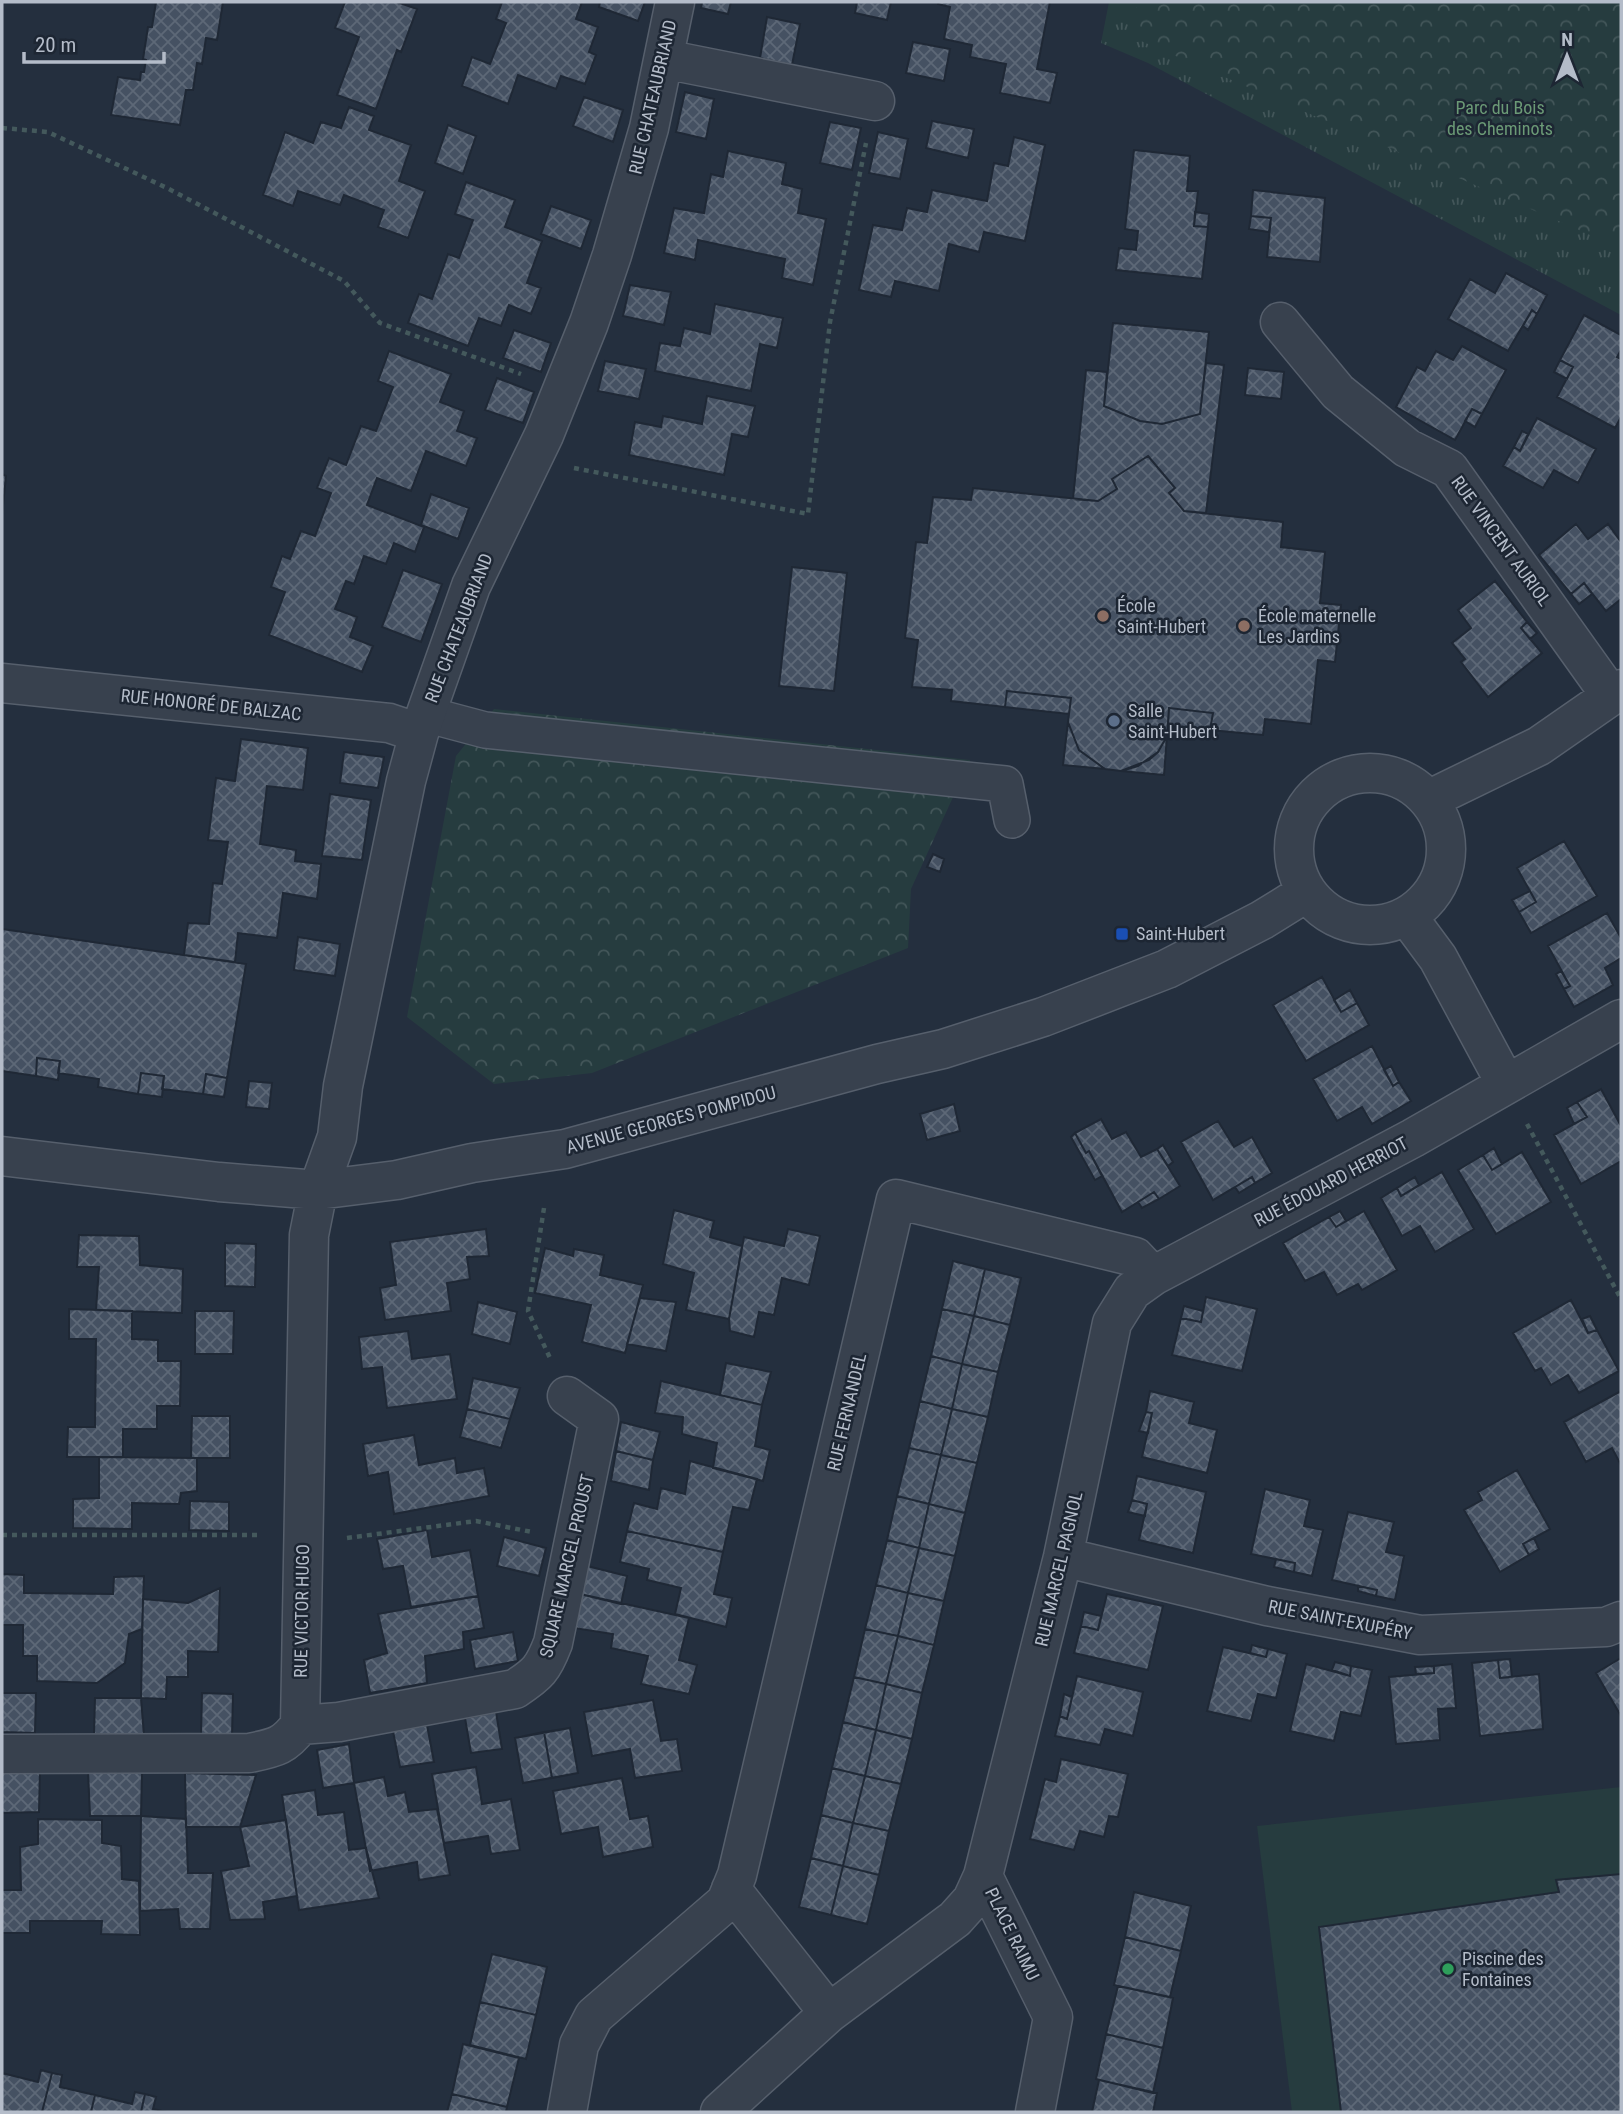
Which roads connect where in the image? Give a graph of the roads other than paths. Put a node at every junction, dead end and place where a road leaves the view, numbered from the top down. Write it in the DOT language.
graph roads {
  1 [pos="675,2"];
  2 [pos="664,59"];
  3 [pos="875,101"];
  4 [pos="1280,322"];
  5 [pos="2,683"];
  6 [pos="1616,692"];
  7 [pos="422,723"];
  8 [pos="1428,800"];
  9 [pos="1012,820"];
  10 [pos="1307,892"];
  11 [pos="1406,916"];
  12 [pos="1621,1019"];
  13 [pos="1506,1084"];
  14 [pos="2,1156"];
  15 [pos="318,1190"];
  16 [pos="1153,1276"];
  17 [pos="567,1396"];
  18 [pos="1063,1557"];
  19 [pos="1621,1622"];
  20 [pos="300,1725"];
  21 [pos="2,1754"];
  22 [pos="983,1876"];
  23 [pos="732,1889"];
  24 [pos="829,2013"];
  25 [pos="567,2112"];
  26 [pos="720,2112"];
  27 [pos="1035,2112"];
  1 -- 2 [label="street, RUE CHATEAUBRIAND"];
  2 -- 3 [label="street"];
  2 -- 7 [label="street, RUE CHATEAUBRIAND"];
  4 -- 6 [label="street, RUE VINCENT AURIOL"];
  5 -- 7 [label="street, RUE HONORÉ DE BALZAC"];
  6 -- 8 [label="street"];
  7 -- 9 [label="street"];
  7 -- 15 [label="street, RUE CHATEAUBRIAND"];
  8 -- 10 [label="street"];
  8 -- 11 [label="street"];
  10 -- 11 [label="street"];
  10 -- 15 [label="street, AVENUE GEORGES POMPIDOU"];
  11 -- 13 [label="street"];
  12 -- 13 [label="street, RUE ÉDOUARD HERRIOT"];
  13 -- 16 [label="street, RUE ÉDOUARD HERRIOT"];
  14 -- 15 [label="street, AVENUE GEORGES POMPIDOU"];
  15 -- 20 [label="street, RUE VICTOR HUGO"];
  16 -- 18 [label="street, RUE MARCEL PAGNOL"];
  16 -- 23 [label="street, RUE FERNANDEL"];
  17 -- 20 [label="street, SQUARE MARCEL PROUST"];
  18 -- 19 [label="street, RUE SAINT-EXUPÉRY"];
  18 -- 22 [label="street, RUE MARCEL PAGNOL"];
  20 -- 21 [label="street"];
  22 -- 24 [label="street, PLACE RAIMU"];
  22 -- 27 [label="street, PLACE RAIMU"];
  23 -- 24 [label="street"];
  23 -- 25 [label="street"];
  24 -- 26 [label="street, PLACE RAIMU"];
}
